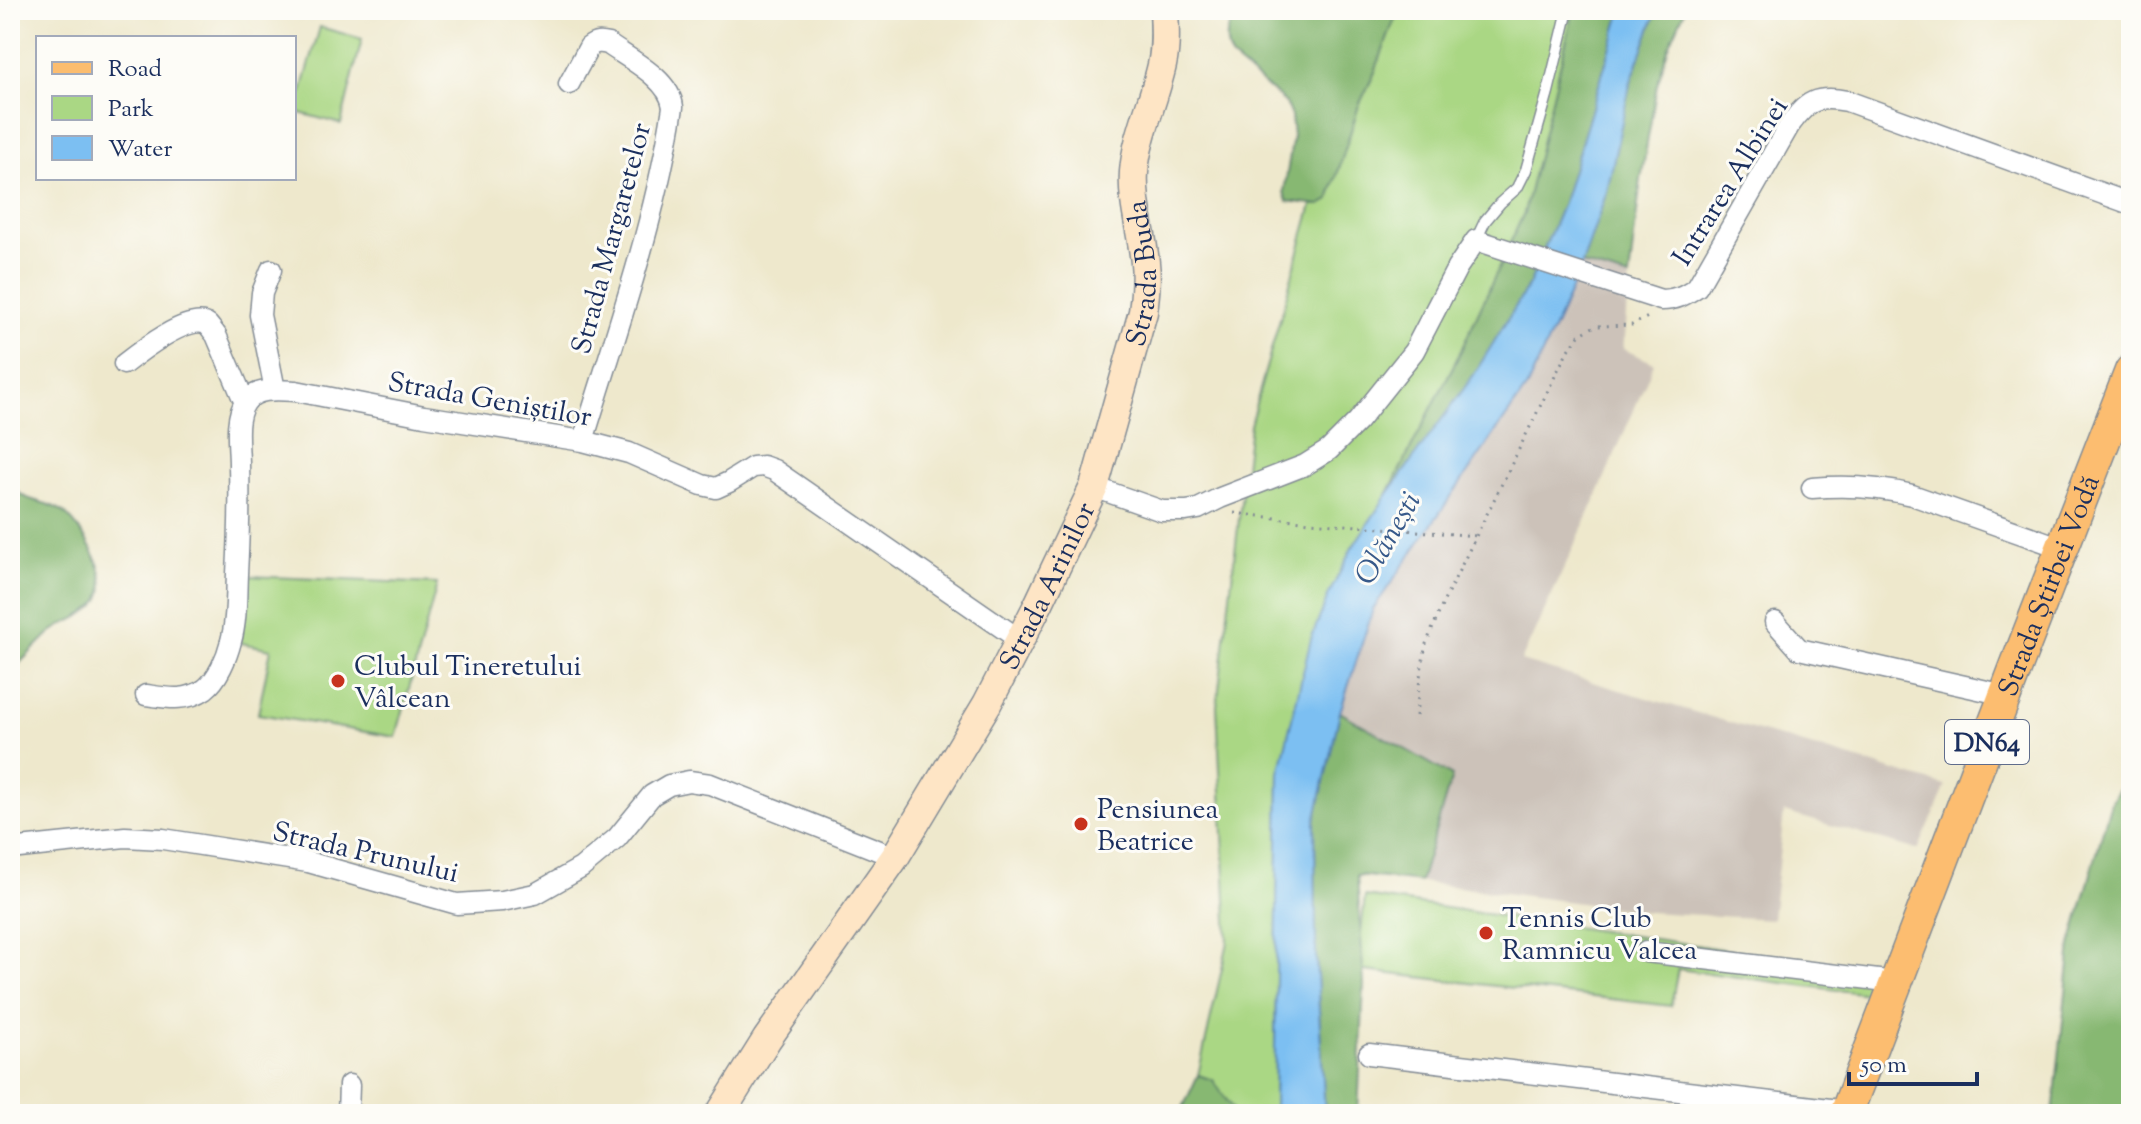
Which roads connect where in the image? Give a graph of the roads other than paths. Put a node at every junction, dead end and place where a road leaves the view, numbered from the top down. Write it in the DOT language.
graph roads {
  1 [pos="1164,10"];
  2 [pos="1568,10"];
  3 [pos="569,84"];
  4 [pos="2131,204"];
  5 [pos="1476,240"];
  6 [pos="271,270"];
  7 [pos="124,364"];
  8 [pos="2131,371"];
  9 [pos="275,390"];
  10 [pos="245,403"];
  11 [pos="583,441"];
  12 [pos="1094,487"];
  13 [pos="1812,488"];
  14 [pos="2062,548"];
  15 [pos="1775,622"];
  16 [pos="1020,640"];
  17 [pos="146,695"];
  18 [pos="2005,695"];
  19 [pos="10,849"];
  20 [pos="895,857"];
  21 [pos="1646,952"];
  22 [pos="1895,982"];
  23 [pos="1369,1054"];
  24 [pos="349,1085"];
  25 [pos="1847,1112"];
  26 [pos="348,1114"];
  27 [pos="720,1114"];
  1 -- 12 [label="street, Strada Buda"];
  2 -- 5 [label="lane"];
  3 -- 11 [label="street, Strada Margaretelor"];
  4 -- 5 [label="street, Intrarea Albinei"];
  5 -- 12 [label="street, Strada Arinilor"];
  6 -- 9 [label="street"];
  7 -- 10 [label="street"];
  8 -- 14 [label="main road, Strada Știrbei Vodă / DN64"];
  9 -- 10 [label="street"];
  9 -- 11 [label="street, Strada Geniștilor"];
  10 -- 17 [label="street"];
  11 -- 16 [label="street, Strada Geniștilor"];
  12 -- 16 [label="street, Strada Arinilor"];
  13 -- 14 [label="street"];
  14 -- 18 [label="main road, Strada Știrbei Vodă / DN64"];
  15 -- 18 [label="street"];
  16 -- 20 [label="street, Strada Arinilor"];
  18 -- 22 [label="main road, Strada Știrbei Vodă / DN64"];
  19 -- 20 [label="street, Strada Prunului"];
  20 -- 27 [label="street, Strada Arinilor"];
  21 -- 22 [label="street"];
  22 -- 25 [label="main road, Strada Știrbei Vodă / DN64"];
  23 -- 25 [label="street"];
  24 -- 26 [label="street"];
}
